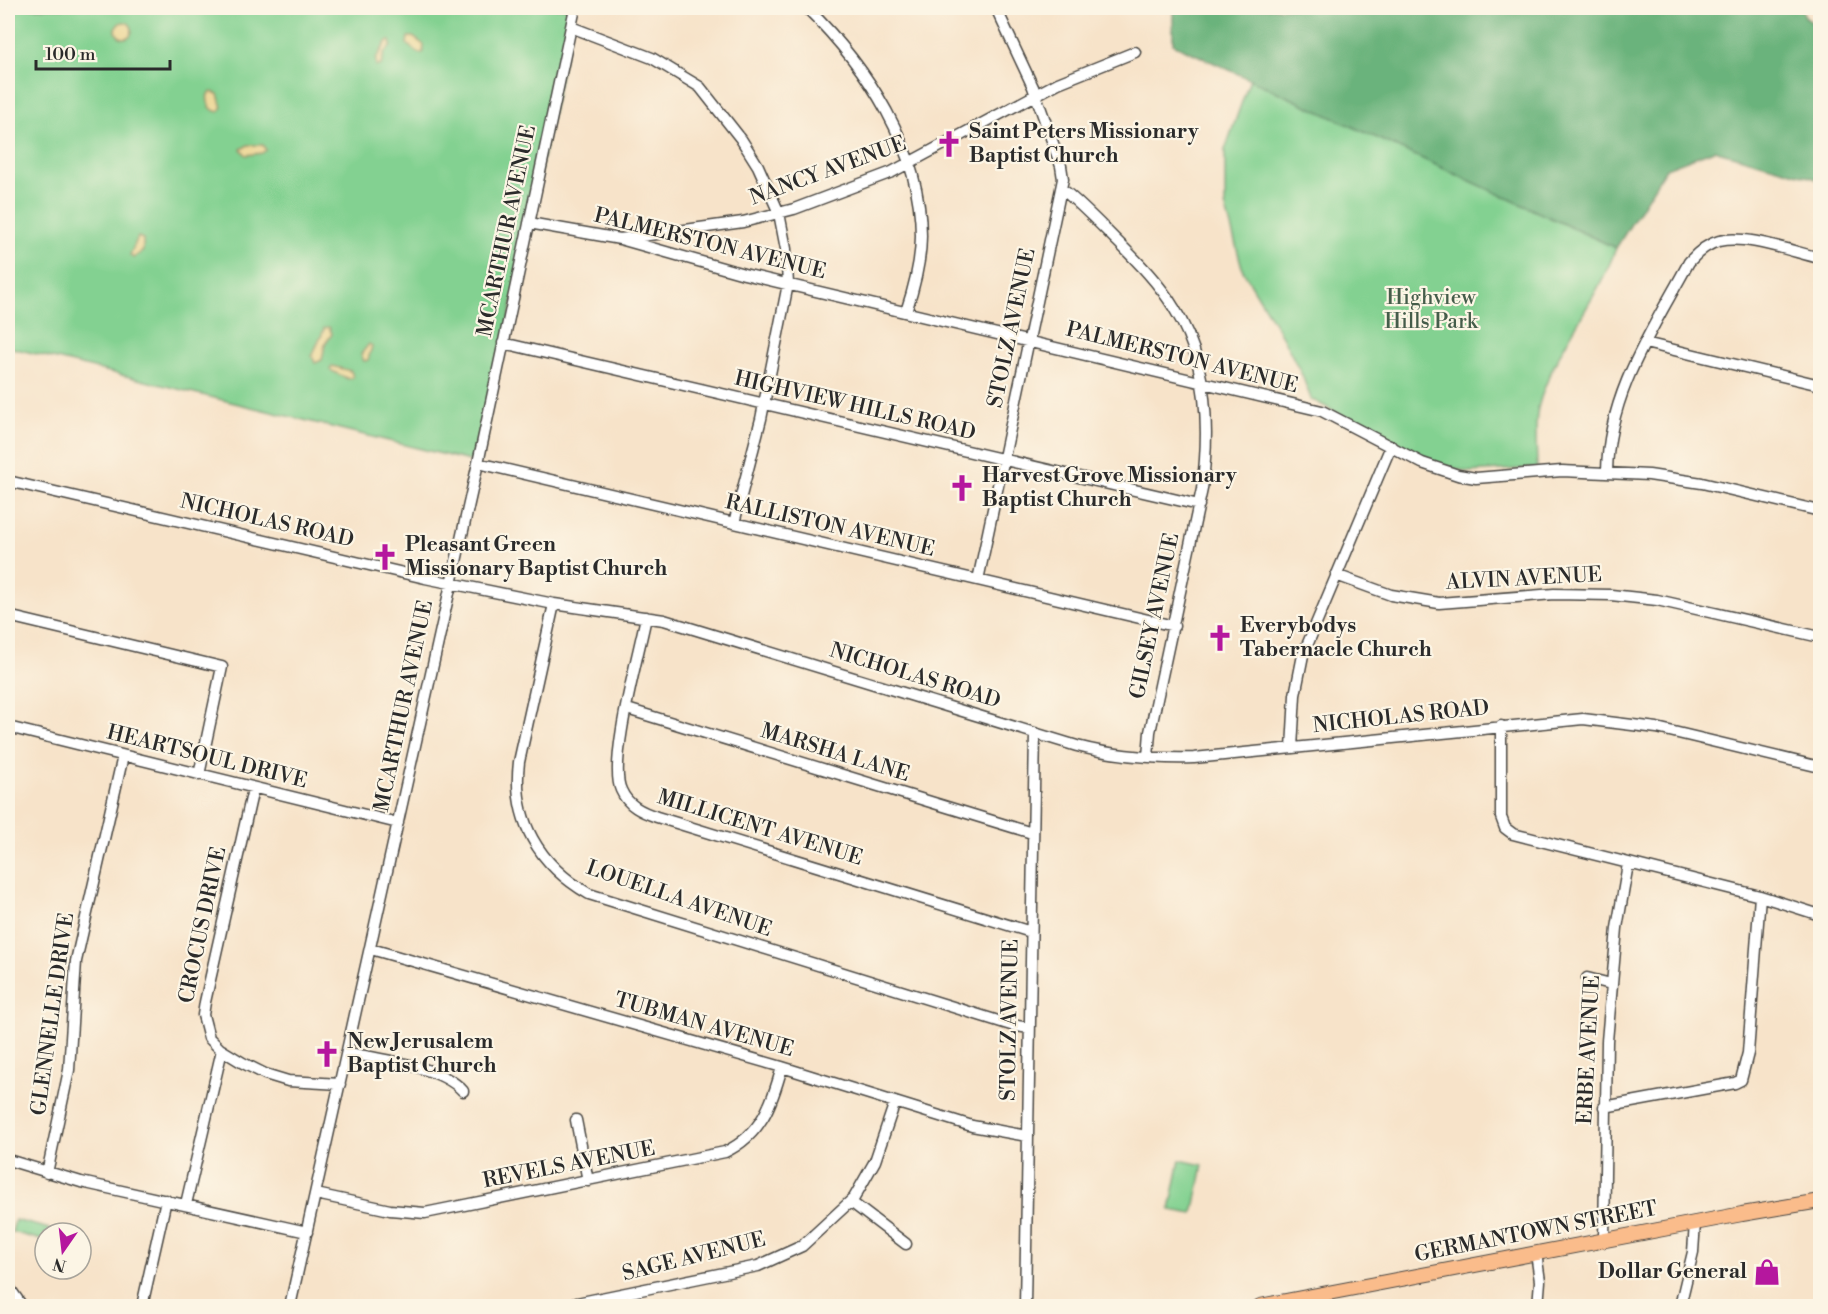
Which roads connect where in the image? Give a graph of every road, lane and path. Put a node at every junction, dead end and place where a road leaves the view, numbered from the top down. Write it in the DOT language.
graph roads {
  1 [pos="575,8"];
  2 [pos="807,8"];
  3 [pos="996,8"];
  4 [pos="571,27"];
  5 [pos="1135,52"];
  6 [pos="1036,95"];
  7 [pos="908,164"];
  8 [pos="1062,189"];
  9 [pos="779,213"];
  10 [pos="529,223"];
  11 [pos="620,239"];
  12 [pos="1821,258"];
  13 [pos="788,284"];
  14 [pos="906,312"];
  15 [pos="1030,341"];
  16 [pos="502,343"];
  17 [pos="1645,343"];
  18 [pos="1201,383"];
  19 [pos="1821,385"];
  20 [pos="763,404"];
  21 [pos="1391,446"];
  22 [pos="1004,461"];
  23 [pos="478,463"];
  24 [pos="1607,472"];
  25 [pos="8,481"];
  26 [pos="1199,505"];
  27 [pos="1821,511"];
  28 [pos="734,523"];
  29 [pos="1336,575"];
  30 [pos="978,580"];
  31 [pos="451,582"];
  32 [pos="554,604"];
  33 [pos="8,616"];
  34 [pos="646,617"];
  35 [pos="1174,626"];
  36 [pos="1821,637"];
  37 [pos="627,709"];
  38 [pos="1501,726"];
  39 [pos="8,727"];
  40 [pos="1035,733"];
  41 [pos="1292,747"];
  42 [pos="123,756"];
  43 [pos="1148,757"];
  44 [pos="1821,767"];
  45 [pos="199,775"];
  46 [pos="253,789"];
  47 [pos="398,824"];
  48 [pos="1032,833"];
  49 [pos="1628,864"];
  50 [pos="1760,896"];
  51 [pos="1821,915"];
  52 [pos="1031,932"];
  53 [pos="371,949"];
  54 [pos="1587,978"];
  55 [pos="1611,984"];
  56 [pos="1029,1028"];
  57 [pos="222,1050"];
  58 [pos="348,1053"];
  59 [pos="782,1067"];
  60 [pos="340,1084"];
  61 [pos="463,1091"];
  62 [pos="896,1102"];
  63 [pos="1604,1107"];
  64 [pos="576,1120"];
  65 [pos="1027,1136"];
  66 [pos="8,1160"];
  67 [pos="46,1173"];
  68 [pos="588,1181"];
  69 [pos="316,1194"];
  70 [pos="166,1200"];
  71 [pos="1821,1201"];
  72 [pos="851,1202"];
  73 [pos="186,1204"];
  74 [pos="1799,1204"];
  75 [pos="1821,1211"];
  76 [pos="1695,1223"];
  77 [pos="307,1232"];
  78 [pos="1604,1240"];
  79 [pos="906,1244"];
  80 [pos="1536,1253"];
  81 [pos="8,1286"];
  82 [pos="22,1306"];
  83 [pos="142,1306"];
  84 [pos="290,1306"];
  85 [pos="562,1306"];
  86 [pos="1025,1306"];
  87 [pos="1260,1306"];
  88 [pos="1538,1306"];
  89 [pos="1680,1306"];
  1 -- 4 [label="street, MCARTHUR AVENUE"];
  2 -- 7 [label="street"];
  3 -- 6 [label="street"];
  4 -- 9 [label="street"];
  4 -- 10 [label="street, MCARTHUR AVENUE"];
  5 -- 6 [label="street, NANCY AVENUE"];
  6 -- 7 [label="street, NANCY AVENUE"];
  6 -- 8 [label="street"];
  7 -- 9 [label="street, NANCY AVENUE"];
  7 -- 14 [label="street"];
  8 -- 15 [label="street, STOLZ AVENUE"];
  8 -- 18 [label="street, GILSEY AVENUE"];
  9 -- 11 [label="street, NANCY AVENUE"];
  9 -- 13 [label="street"];
  10 -- 11 [label="street, PALMERSTON AVENUE"];
  10 -- 16 [label="street, MCARTHUR AVENUE"];
  11 -- 13 [label="street, PALMERSTON AVENUE"];
  12 -- 17 [label="street"];
  13 -- 14 [label="street, PALMERSTON AVENUE"];
  13 -- 20 [label="street"];
  14 -- 15 [label="street, PALMERSTON AVENUE"];
  15 -- 18 [label="street, PALMERSTON AVENUE"];
  15 -- 22 [label="street, STOLZ AVENUE"];
  16 -- 20 [label="street, HIGHVIEW HILLS ROAD"];
  16 -- 23 [label="street, MCARTHUR AVENUE"];
  17 -- 19 [label="street"];
  17 -- 24 [label="street"];
  18 -- 21 [label="street, PALMERSTON AVENUE"];
  18 -- 26 [label="street, GILSEY AVENUE"];
  20 -- 22 [label="street, HIGHVIEW HILLS ROAD"];
  20 -- 28 [label="street"];
  21 -- 24 [label="street, PALMERSTON AVENUE"];
  21 -- 29 [label="street"];
  22 -- 26 [label="street, HIGHVIEW HILLS ROAD"];
  22 -- 30 [label="street, STOLZ AVENUE"];
  23 -- 28 [label="street, RALLISTON AVENUE"];
  23 -- 31 [label="street, MCARTHUR AVENUE"];
  24 -- 27 [label="street, PALMERSTON AVENUE"];
  25 -- 31 [label="street, NICHOLAS ROAD"];
  26 -- 35 [label="street, GILSEY AVENUE"];
  28 -- 30 [label="street, RALLISTON AVENUE"];
  29 -- 36 [label="street, ALVIN AVENUE"];
  29 -- 41 [label="street"];
  30 -- 35 [label="street, RALLISTON AVENUE"];
  31 -- 32 [label="street, NICHOLAS ROAD"];
  31 -- 47 [label="street, MCARTHUR AVENUE"];
  32 -- 34 [label="street, NICHOLAS ROAD"];
  32 -- 56 [label="street, LOUELLA AVENUE"];
  33 -- 45 [label="street"];
  34 -- 37 [label="street, MILLICENT AVENUE"];
  34 -- 40 [label="street, NICHOLAS ROAD"];
  35 -- 43 [label="street, GILSEY AVENUE"];
  37 -- 48 [label="street, MARSHA LANE"];
  37 -- 52 [label="street, MILLICENT AVENUE"];
  38 -- 41 [label="street, NICHOLAS ROAD"];
  38 -- 44 [label="street, NICHOLAS ROAD"];
  38 -- 49 [label="street"];
  39 -- 42 [label="street, HEARTSOUL DRIVE"];
  40 -- 43 [label="street, NICHOLAS ROAD"];
  40 -- 48 [label="street, STOLZ AVENUE"];
  41 -- 43 [label="street, NICHOLAS ROAD"];
  42 -- 45 [label="street, HEARTSOUL DRIVE"];
  42 -- 67 [label="street, GLENNELLE DRIVE"];
  45 -- 46 [label="street, HEARTSOUL DRIVE"];
  46 -- 47 [label="street, HEARTSOUL DRIVE"];
  46 -- 57 [label="street, CROCUS DRIVE"];
  47 -- 53 [label="street, MCARTHUR AVENUE"];
  48 -- 52 [label="street, STOLZ AVENUE"];
  49 -- 50 [label="street"];
  49 -- 55 [label="street, ERBE AVENUE"];
  50 -- 51 [label="street"];
  50 -- 63 [label="street"];
  52 -- 56 [label="street, STOLZ AVENUE"];
  53 -- 58 [label="street, MCARTHUR AVENUE"];
  53 -- 59 [label="street, TUBMAN AVENUE"];
  54 -- 55 [label="street"];
  55 -- 63 [label="street, ERBE AVENUE"];
  56 -- 65 [label="street, STOLZ AVENUE"];
  57 -- 60 [label="street"];
  57 -- 73 [label="street"];
  58 -- 60 [label="street, MCARTHUR AVENUE"];
  58 -- 61 [label="street"];
  59 -- 62 [label="street, TUBMAN AVENUE"];
  59 -- 68 [label="street, REVELS AVENUE"];
  60 -- 69 [label="street, MCARTHUR AVENUE"];
  62 -- 65 [label="street, TUBMAN AVENUE"];
  62 -- 72 [label="street, SAGE AVENUE"];
  63 -- 78 [label="street, ERBE AVENUE"];
  64 -- 68 [label="street"];
  65 -- 86 [label="street, STOLZ AVENUE"];
  66 -- 67 [label="street"];
  67 -- 70 [label="street"];
  68 -- 69 [label="street, REVELS AVENUE"];
  69 -- 77 [label="street, MCARTHUR AVENUE"];
  70 -- 73 [label="street"];
  70 -- 83 [label="street"];
  71 -- 74 [label="main road, GERMANTOWN STREET"];
  72 -- 79 [label="street"];
  72 -- 85 [label="street, SAGE AVENUE"];
  73 -- 77 [label="street"];
  74 -- 75 [label="main road"];
  74 -- 76 [label="main road, GERMANTOWN STREET"];
  76 -- 78 [label="main road, GERMANTOWN STREET"];
  76 -- 89 [label="street"];
  77 -- 84 [label="street, MCARTHUR AVENUE"];
  78 -- 80 [label="main road, GERMANTOWN STREET"];
  80 -- 87 [label="main road, GERMANTOWN STREET"];
  80 -- 88 [label="street"];
  81 -- 82 [label="street"];
}
